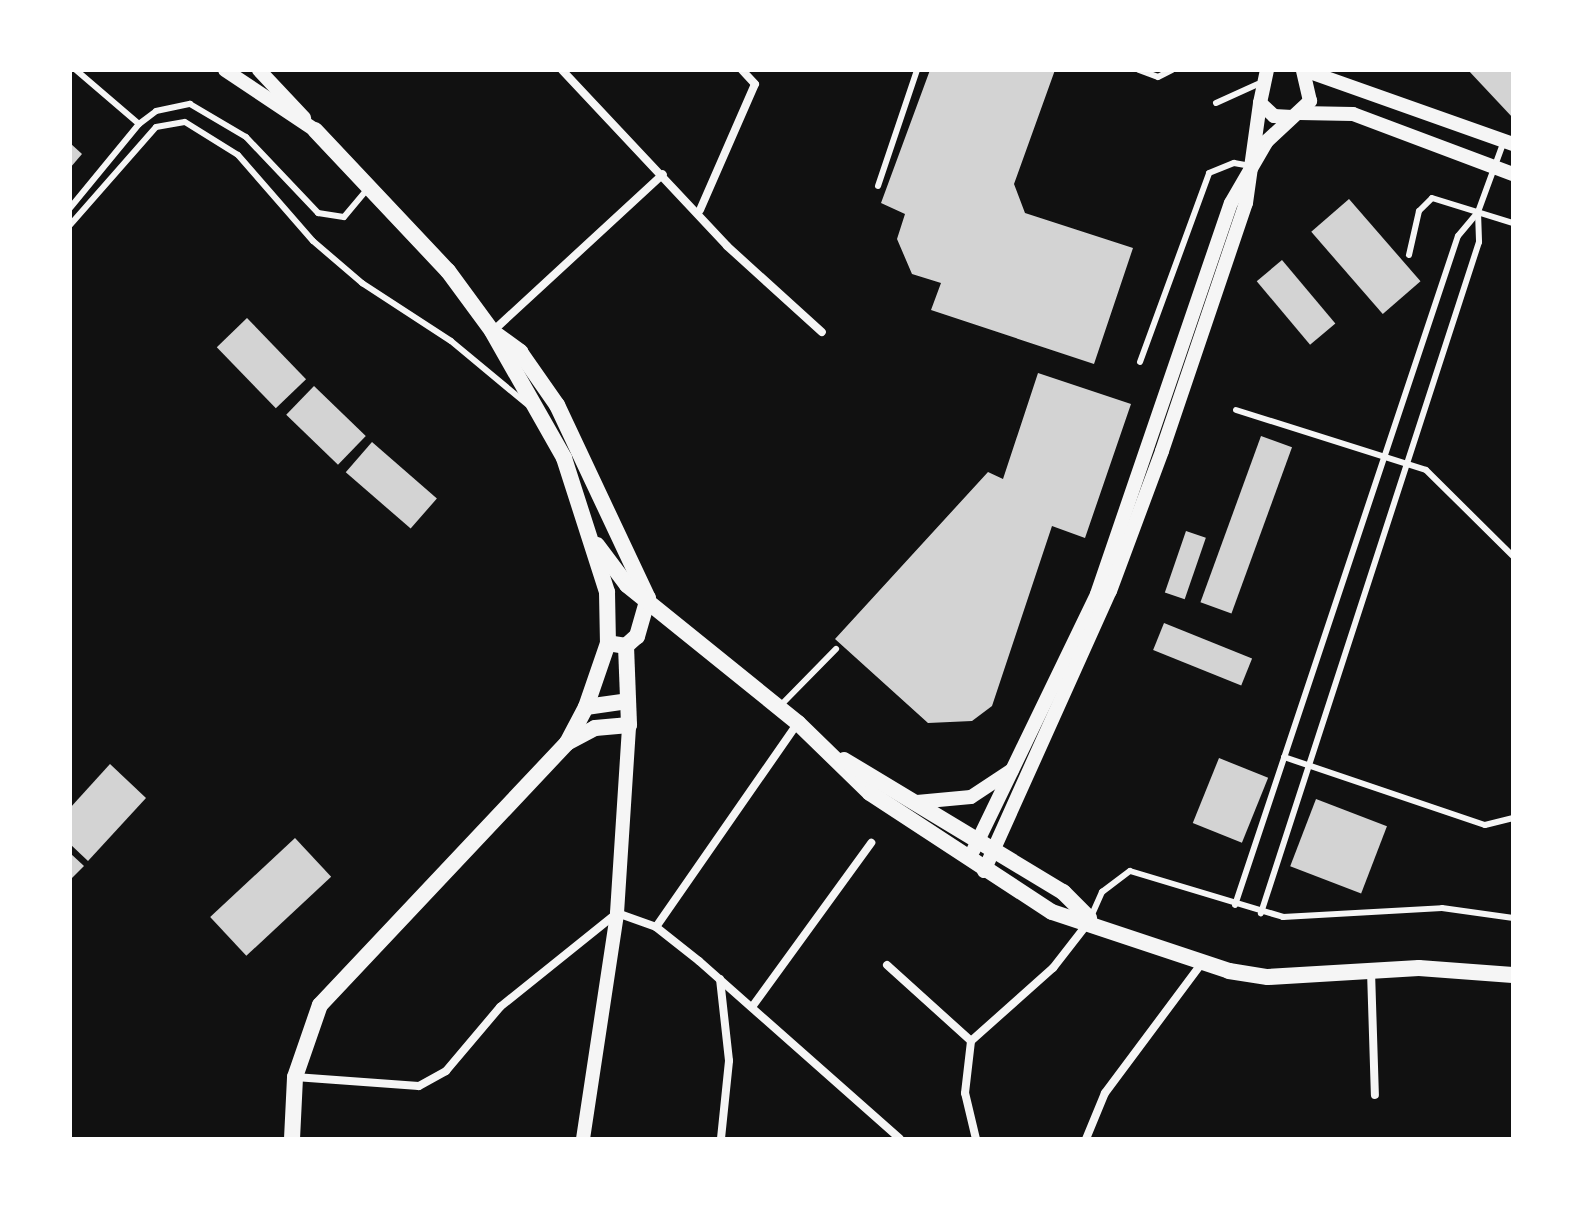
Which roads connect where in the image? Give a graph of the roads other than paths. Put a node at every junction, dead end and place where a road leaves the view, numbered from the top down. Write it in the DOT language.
graph roads {
  1 [pos="76,70"];
  2 [pos="225,70"];
  3 [pos="259,70"];
  4 [pos="562,70"];
  5 [pos="742,70"];
  6 [pos="917,70"];
  7 [pos="1139,70"];
  8 [pos="1172,70"];
  9 [pos="1267,70"];
  10 [pos="1303,70"];
  11 [pos="1258,84"];
  12 [pos="1216,103"];
  13 [pos="1260,103"];
  14 [pos="1296,115"];
  15 [pos="139,124"];
  16 [pos="315,130"];
  17 [pos="1509,142"];
  18 [pos="1251,166"];
  19 [pos="1494,167"];
  20 [pos="663,174"];
  21 [pos="1513,174"];
  22 [pos="370,183"];
  23 [pos="878,186"];
  24 [pos="70,208"];
  25 [pos="700,210"];
  26 [pos="1478,212"];
  27 [pos="1513,223"];
  28 [pos="70,225"];
  29 [pos="1409,255"];
  30 [pos="492,331"];
  31 [pos="822,332"];
  32 [pos="1140,362"];
  33 [pos="1236,410"];
  34 [pos="541,415"];
  35 [pos="1385,457"];
  36 [pos="1407,464"];
  37 [pos="597,545"];
  38 [pos="1513,556"];
  39 [pos="648,598"];
  40 [pos="609,617"];
  41 [pos="608,643"];
  42 [pos="626,646"];
  43 [pos="836,649"];
  44 [pos="628,701"];
  45 [pos="586,707"];
  46 [pos="779,707"];
  47 [pos="798,723"];
  48 [pos="629,725"];
  49 [pos="567,743"];
  50 [pos="836,756"];
  51 [pos="1284,757"];
  52 [pos="1309,765"];
  53 [pos="1016,768"];
  54 [pos="917,802"];
  55 [pos="1513,818"];
  56 [pos="978,842"];
  57 [pos="871,843"];
  58 [pos="995,852"];
  59 [pos="967,861"];
  60 [pos="984,871"];
  61 [pos="1235,905"];
  62 [pos="617,913"];
  63 [pos="1261,913"];
  64 [pos="1513,918"];
  65 [pos="1090,919"];
  66 [pos="656,927"];
  67 [pos="1202,963"];
  68 [pos="887,965"];
  69 [pos="1371,971"];
  70 [pos="1513,975"];
  71 [pos="720,979"];
  72 [pos="752,1007"];
  73 [pos="971,1041"];
  74 [pos="295,1077"];
  75 [pos="1375,1095"];
  76 [pos="292,1139"];
  77 [pos="583,1139"];
  78 [pos="721,1139"];
  79 [pos="900,1139"];
  80 [pos="976,1139"];
  81 [pos="1086,1139"];
  1 -- 15 [label="lane"];
  2 -- 16 [label="street"];
  3 -- 16 [label="street"];
  4 -- 20 [label="street"];
  5 -- 25 [label="street"];
  6 -- 23 [label="lane"];
  7 -- 8 [label="lane"];
  9 -- 11 [label="street"];
  10 -- 14 [label="street"];
  10 -- 17 [label="street"];
  11 -- 12 [label="lane"];
  11 -- 13 [label="street"];
  13 -- 14 [label="street"];
  13 -- 18 [label="street"];
  14 -- 18 [label="street"];
  14 -- 19 [label="street"];
  15 -- 22 [label="lane"];
  15 -- 24 [label="lane"];
  16 -- 22 [label="main road"];
  17 -- 19 [label="lane"];
  18 -- 32 [label="lane"];
  18 -- 53 [label="street"];
  18 -- 58 [label="street"];
  19 -- 21 [label="street"];
  19 -- 26 [label="lane"];
  20 -- 25 [label="street"];
  20 -- 30 [label="street"];
  22 -- 30 [label="main road"];
  25 -- 31 [label="street"];
  26 -- 27 [label="lane"];
  26 -- 29 [label="lane"];
  26 -- 35 [label="lane"];
  26 -- 36 [label="lane"];
  28 -- 34 [label="lane"];
  30 -- 34 [label="main road"];
  30 -- 39 [label="main road"];
  33 -- 35 [label="lane"];
  34 -- 37 [label="main road"];
  35 -- 36 [label="lane"];
  35 -- 51 [label="lane"];
  36 -- 38 [label="lane"];
  36 -- 52 [label="lane"];
  37 -- 39 [label="main road"];
  37 -- 40 [label="main road"];
  39 -- 40 [label="main road"];
  39 -- 42 [label="main road"];
  39 -- 46 [label="main road"];
  40 -- 41 [label="main road"];
  41 -- 42 [label="main road"];
  41 -- 45 [label="main road"];
  42 -- 44 [label="main road"];
  43 -- 46 [label="lane"];
  44 -- 45 [label="main road"];
  44 -- 48 [label="main road"];
  45 -- 49 [label="main road"];
  46 -- 47 [label="main road"];
  47 -- 50 [label="main road"];
  47 -- 66 [label="street"];
  48 -- 49 [label="main road"];
  48 -- 62 [label="street"];
  49 -- 74 [label="main road"];
  50 -- 54 [label="main road"];
  50 -- 59 [label="main road"];
  51 -- 52 [label="lane"];
  51 -- 61 [label="lane"];
  52 -- 55 [label="lane"];
  52 -- 63 [label="lane"];
  53 -- 54 [label="street"];
  53 -- 56 [label="street"];
  54 -- 56 [label="main road"];
  56 -- 58 [label="main road"];
  56 -- 59 [label="street"];
  57 -- 72 [label="street"];
  58 -- 60 [label="street"];
  58 -- 65 [label="main road"];
  59 -- 60 [label="main road"];
  60 -- 65 [label="main road"];
  61 -- 63 [label="lane"];
  61 -- 65 [label="lane"];
  62 -- 66 [label="street"];
  62 -- 74 [label="street"];
  62 -- 77 [label="street"];
  63 -- 64 [label="lane"];
  65 -- 67 [label="main road"];
  65 -- 73 [label="street"];
  66 -- 71 [label="street"];
  67 -- 69 [label="main road"];
  67 -- 81 [label="street"];
  68 -- 73 [label="street"];
  69 -- 70 [label="main road"];
  69 -- 75 [label="street"];
  71 -- 72 [label="street"];
  71 -- 78 [label="street"];
  72 -- 79 [label="street"];
  73 -- 80 [label="street"];
  74 -- 76 [label="main road"];
}
